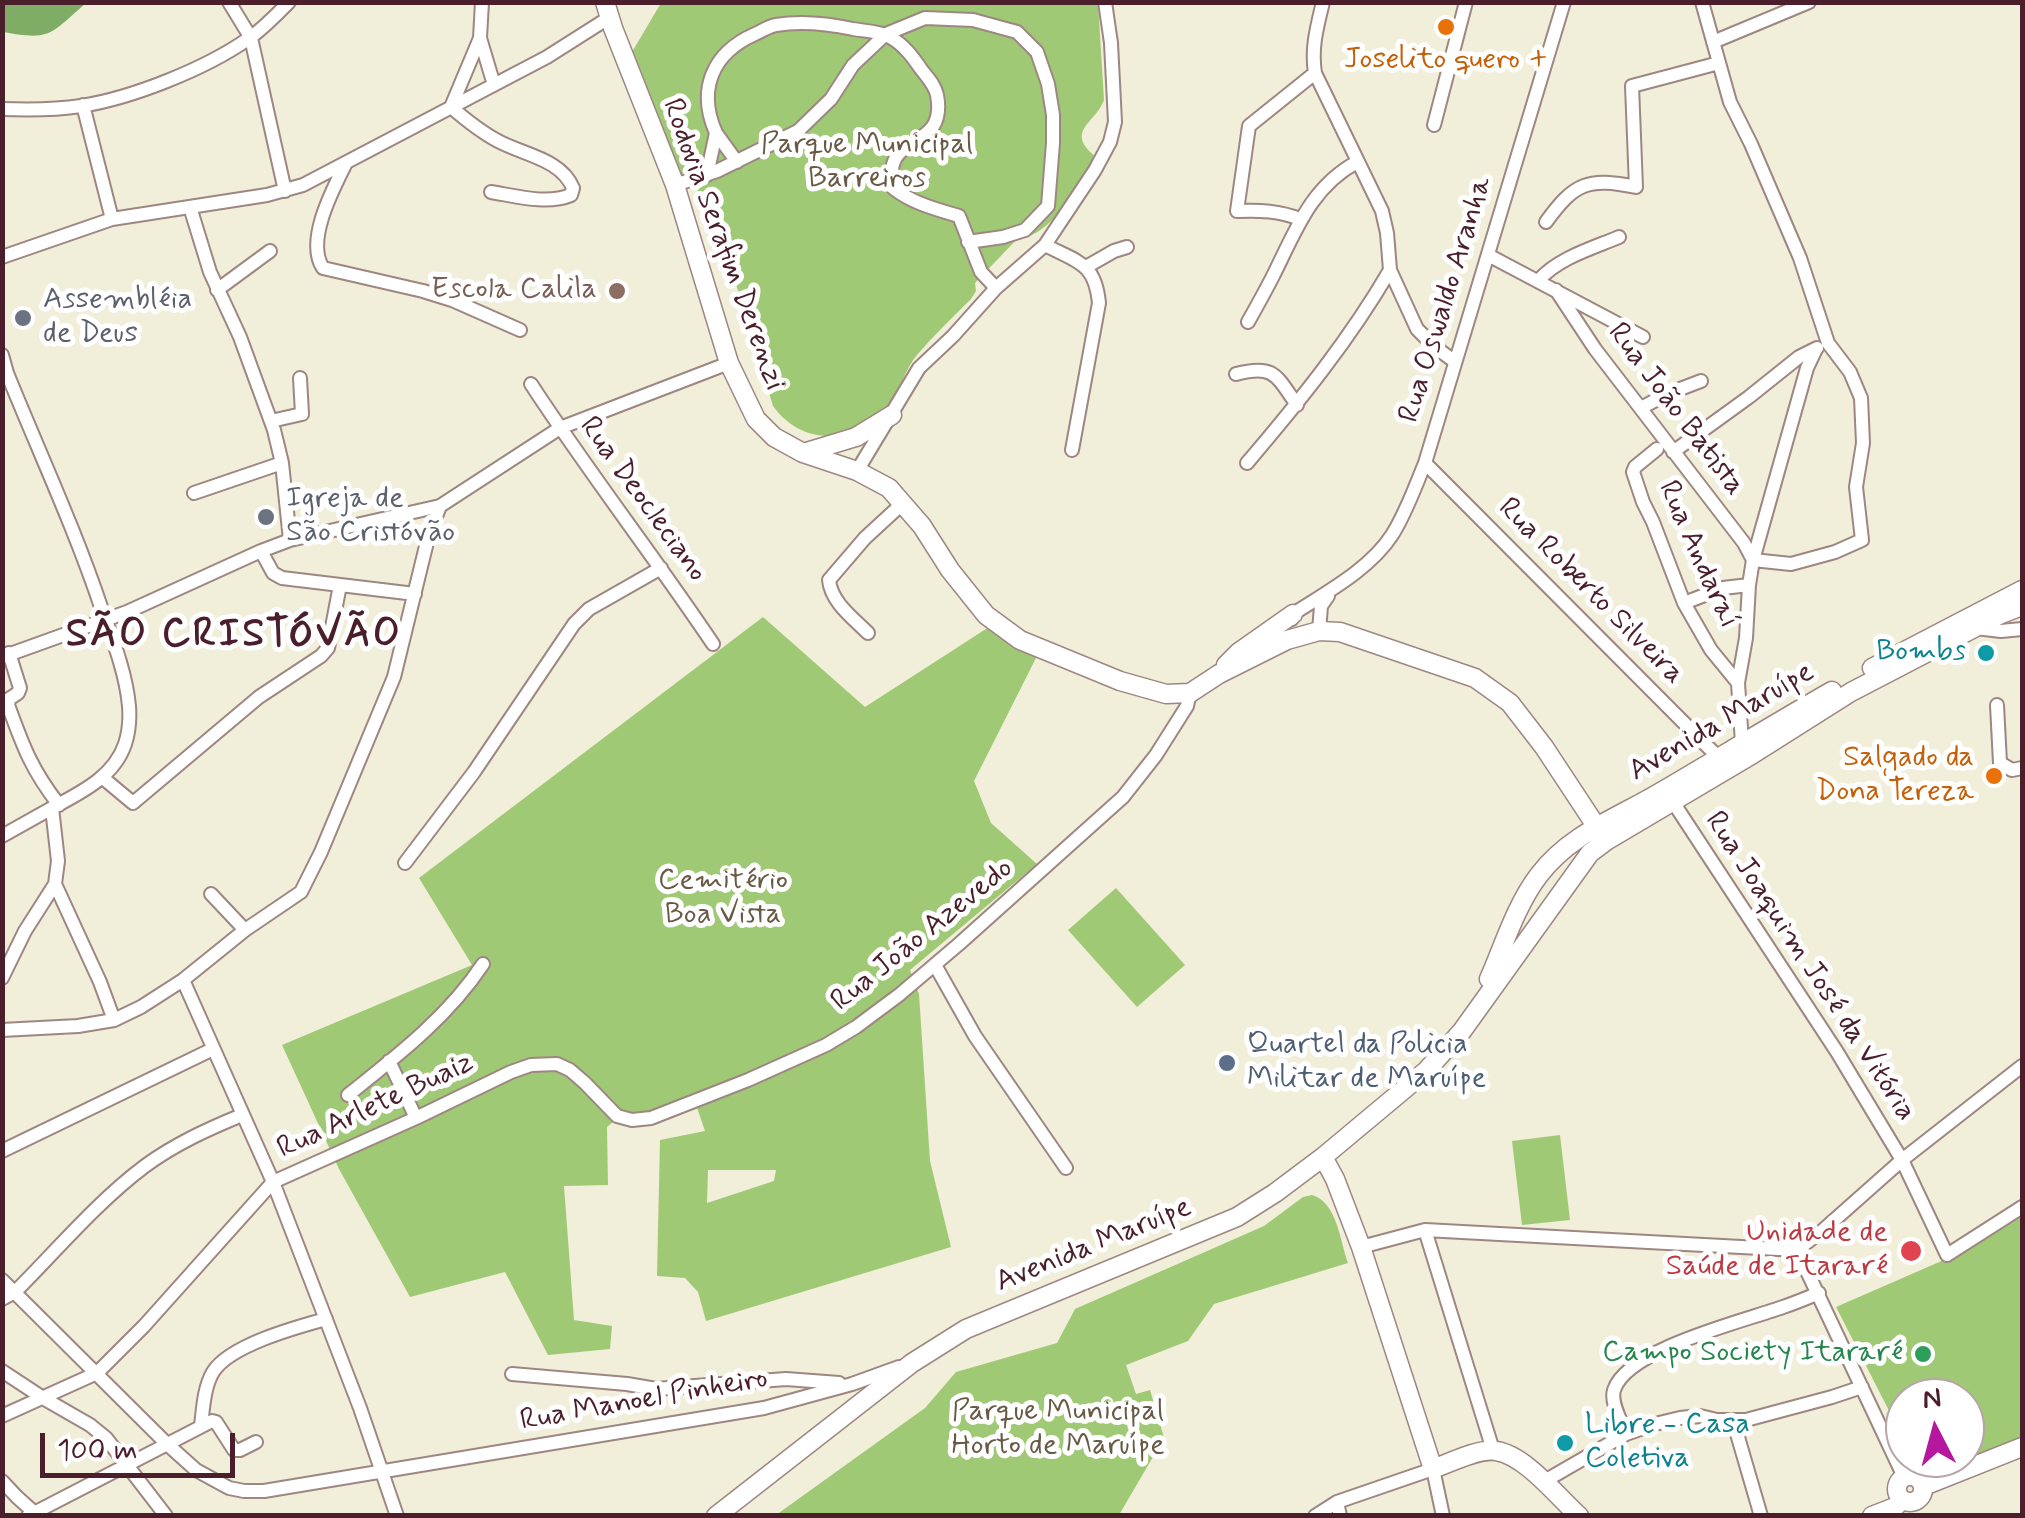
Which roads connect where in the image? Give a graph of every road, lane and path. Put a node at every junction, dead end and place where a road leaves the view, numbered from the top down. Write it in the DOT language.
graph roads {
  1 [pos="229,2"];
  2 [pos="288,2"];
  3 [pos="482,2"];
  4 [pos="1105,2"];
  5 [pos="1324,2"];
  6 [pos="1466,2"];
  7 [pos="1564,2"];
  8 [pos="1702,2"];
  9 [pos="1808,2"];
  10 [pos="608,10"];
  11 [pos="886,34"];
  12 [pos="251,38"];
  13 [pos="480,38"];
  14 [pos="1713,42"];
  15 [pos="1719,62"];
  16 [pos="1315,74"];
  17 [pos="494,85"];
  18 [pos="83,105"];
  19 [pos="451,108"];
  20 [pos="2,109"];
  21 [pos="1434,125"];
  22 [pos="716,133"];
  23 [pos="346,162"];
  24 [pos="737,162"];
  25 [pos="1356,162"];
  26 [pos="707,176"];
  27 [pos="676,185"];
  28 [pos="285,192"];
  29 [pos="491,192"];
  30 [pos="190,207"];
  31 [pos="1300,218"];
  32 [pos="112,219"];
  33 [pos="1546,222"];
  34 [pos="1619,237"];
  35 [pos="968,242"];
  36 [pos="1045,245"];
  37 [pos="1127,247"];
  38 [pos="270,252"];
  39 [pos="1488,255"];
  40 [pos="2,257"];
  41 [pos="1086,268"];
  42 [pos="1390,270"];
  43 [pos="1539,280"];
  44 [pos="996,288"];
  45 [pos="217,290"];
  46 [pos="1556,290"];
  47 [pos="1248,322"];
  48 [pos="520,330"];
  49 [pos="1644,337"];
  50 [pos="1822,346"];
  51 [pos="2,355"];
  52 [pos="1454,361"];
  53 [pos="730,362"];
  54 [pos="1236,374"];
  55 [pos="5,375"];
  56 [pos="300,378"];
  57 [pos="1701,381"];
  58 [pos="531,384"];
  59 [pos="1297,405"];
  60 [pos="1641,408"];
  61 [pos="892,416"];
  62 [pos="271,421"];
  63 [pos="560,428"];
  64 [pos="1658,449"];
  65 [pos="1072,450"];
  66 [pos="1674,452"];
  67 [pos="803,453"];
  68 [pos="282,463"];
  69 [pos="1247,463"];
  70 [pos="1425,463"];
  71 [pos="857,471"];
  72 [pos="194,493"];
  73 [pos="904,503"];
  74 [pos="440,506"];
  75 [pos="290,540"];
  76 [pos="261,551"];
  77 [pos="1753,560"];
  78 [pos="661,568"];
  79 [pos="1749,585"];
  80 [pos="340,586"];
  81 [pos="1336,586"];
  82 [pos="2022,590"];
  83 [pos="415,594"];
  84 [pos="1684,603"];
  85 [pos="2022,606"];
  86 [pos="1294,614"];
  87 [pos="106,620"];
  88 [pos="2001,622"];
  89 [pos="2022,628"];
  90 [pos="1320,631"];
  91 [pos="868,633"];
  92 [pos="1287,640"];
  93 [pos="713,644"];
  94 [pos="6,655"];
  95 [pos="1219,674"];
  96 [pos="1738,683"];
  97 [pos="1190,693"];
  98 [pos="1997,705"];
  99 [pos="1742,743"];
  100 [pos="1719,758"];
  101 [pos="2022,768"];
  102 [pos="103,778"];
  103 [pos="1673,802"];
  104 [pos="55,806"];
  105 [pos="1602,833"];
  106 [pos="2,836"];
  107 [pos="405,863"];
  108 [pos="55,884"];
  109 [pos="211,894"];
  110 [pos="246,930"];
  111 [pos="483,964"];
  112 [pos="935,965"];
  113 [pos="2,978"];
  114 [pos="183,980"];
  115 [pos="1476,1010"];
  116 [pos="114,1020"];
  117 [pos="2,1030"];
  118 [pos="213,1049"];
  119 [pos="390,1061"];
  120 [pos="2022,1066"];
  121 [pos="348,1095"];
  122 [pos="242,1116"];
  123 [pos="617,1116"];
  124 [pos="416,1118"];
  125 [pos="2,1150"];
  126 [pos="1323,1157"];
  127 [pos="1902,1160"];
  128 [pos="1066,1168"];
  129 [pos="272,1182"];
  130 [pos="2022,1207"];
  131 [pos="1425,1230"];
  132 [pos="1361,1246"];
  133 [pos="1796,1250"];
  134 [pos="2,1280"];
  135 [pos="15,1292"];
  136 [pos="1819,1293"];
  137 [pos="2,1300"];
  138 [pos="326,1319"];
  139 [pos="912,1363"];
  140 [pos="2,1371"];
  141 [pos="97,1373"];
  142 [pos="512,1374"];
  143 [pos="852,1384"];
  144 [pos="1862,1387"];
  145 [pos="43,1398"];
  146 [pos="2,1416"];
  147 [pos="1734,1420"];
  148 [pos="201,1426"];
  149 [pos="1626,1434"];
  150 [pos="1885,1436"];
  151 [pos="256,1442"];
  152 [pos="167,1444"];
  153 [pos="2022,1448"];
  154 [pos="1494,1450"];
  155 [pos="128,1464"];
  156 [pos="1433,1469"];
  157 [pos="380,1471"];
  158 [pos="1903,1478"];
  159 [pos="1917,1478"];
  160 [pos="2,1481"];
  161 [pos="1543,1482"];
  162 [pos="1924,1486"];
  163 [pos="1902,1500"];
  164 [pos="1339,1509"];
  165 [pos="33,1515"];
  166 [pos="166,1516"];
  167 [pos="397,1516"];
  168 [pos="716,1516"];
  169 [pos="1315,1516"];
  170 [pos="1443,1516"];
  171 [pos="1579,1516"];
  172 [pos="1761,1516"];
  173 [pos="1872,1516"];
  1 -- 12 [label="street"];
  2 -- 12 [label="street"];
  3 -- 13 [label="street"];
  4 -- 36 [label="street"];
  5 -- 16 [label="street"];
  6 -- 21 [label="street"];
  7 -- 39 [label="street, Rua Oswaldo Aranha"];
  8 -- 14 [label="street"];
  9 -- 14 [label="street"];
  10 -- 17 [label="street"];
  10 -- 27 [label="main road, Rodovia Serafim Derenzi"];
  11 -- 22 [label="street"];
  11 -- 24 [label="street"];
  11 -- 35 [label="street"];
  11 -- 35 [label="street"];
  12 -- 18 [label="street"];
  12 -- 28 [label="street"];
  13 -- 17 [label="street"];
  13 -- 19 [label="street"];
  14 -- 15 [label="street"];
  15 -- 33 [label="street"];
  15 -- 50 [label="street"];
  16 -- 25 [label="street"];
  16 -- 31 [label="street"];
  17 -- 19 [label="street"];
  18 -- 20 [label="street"];
  18 -- 32 [label="street"];
  19 -- 23 [label="street"];
  19 -- 29 [label="street"];
  22 -- 24 [label="street"];
  22 -- 26 [label="street"];
  23 -- 28 [label="street"];
  23 -- 48 [label="street"];
  24 -- 26 [label="street"];
  25 -- 31 [label="street"];
  25 -- 42 [label="street"];
  26 -- 27 [label="street"];
  27 -- 53 [label="main road, Rodovia Serafim Derenzi"];
  28 -- 30 [label="street"];
  30 -- 32 [label="street"];
  30 -- 45 [label="street"];
  31 -- 47 [label="street"];
  32 -- 40 [label="street"];
  34 -- 43 [label="street"];
  35 -- 44 [label="street"];
  36 -- 41 [label="street"];
  36 -- 44 [label="street"];
  37 -- 41 [label="street"];
  38 -- 45 [label="street"];
  39 -- 43 [label="street"];
  39 -- 52 [label="street, Rua Oswaldo Aranha"];
  41 -- 65 [label="street"];
  42 -- 52 [label="street"];
  42 -- 59 [label="street"];
  43 -- 46 [label="street"];
  44 -- 61 [label="street"];
  45 -- 62 [label="street"];
  46 -- 49 [label="street"];
  46 -- 60 [label="street, Rua João Batista"];
  50 -- 66 [label="street"];
  50 -- 77 [label="street"];
  50 -- 77 [label="street"];
  51 -- 55 [label="street"];
  52 -- 70 [label="street, Rua Oswaldo Aranha"];
  53 -- 63 [label="street"];
  53 -- 67 [label="main road, Rodovia Serafim Derenzi"];
  54 -- 59 [label="street"];
  55 -- 87 [label="street"];
  56 -- 62 [label="street"];
  57 -- 60 [label="street"];
  58 -- 63 [label="street, Rua Deocleciano"];
  59 -- 69 [label="street"];
  60 -- 66 [label="street, Rua João Batista"];
  61 -- 67 [label="main road"];
  61 -- 71 [label="street"];
  62 -- 68 [label="street"];
  63 -- 74 [label="street"];
  63 -- 78 [label="street, Rua Deocleciano"];
  64 -- 84 [label="street, Rua Andaraí"];
  66 -- 77 [label="street, Rua João Batista"];
  67 -- 71 [label="main road, Rodovia Serafim Derenzi"];
  68 -- 72 [label="street"];
  68 -- 75 [label="street"];
  70 -- 81 [label="street, Rua Oswaldo Aranha"];
  70 -- 100 [label="street, Rua Roberto Silveira"];
  71 -- 73 [label="main road, Rodovia Serafim Derenzi"];
  73 -- 91 [label="street"];
  73 -- 97 [label="main road, Rodovia Serafim Derenzi"];
  74 -- 75 [label="street"];
  74 -- 83 [label="street"];
  75 -- 76 [label="street"];
  76 -- 80 [label="street"];
  76 -- 87 [label="street"];
  77 -- 79 [label="street"];
  78 -- 93 [label="street, Rua Deocleciano"];
  78 -- 107 [label="street"];
  79 -- 84 [label="street"];
  79 -- 96 [label="street"];
  80 -- 83 [label="street"];
  80 -- 102 [label="street"];
  81 -- 86 [label="street, Rua Oswaldo Aranha"];
  81 -- 90 [label="street"];
  82 -- 99 [label="main road, Avenida Maruípe"];
  83 -- 110 [label="street"];
  84 -- 96 [label="street, Rua Andaraí"];
  85 -- 88 [label="main road, Avenida Maruípe"];
  86 -- 92 [label="street"];
  86 -- 95 [label="main road"];
  87 -- 94 [label="street"];
  87 -- 102 [label="street"];
  88 -- 89 [label="street"];
  88 -- 103 [label="main road, Avenida Maruípe"];
  90 -- 92 [label="main road"];
  90 -- 105 [label="main road"];
  92 -- 95 [label="main road"];
  94 -- 104 [label="street"];
  95 -- 97 [label="main road"];
  96 -- 99 [label="street"];
  97 -- 112 [label="street, Rua João Azevedo"];
  98 -- 101 [label="street"];
  99 -- 100 [label="main road, Avenida Maruípe"];
  100 -- 105 [label="main road, Avenida Maruípe"];
  102 -- 104 [label="street"];
  103 -- 105 [label="main road, Avenida Maruípe"];
  103 -- 127 [label="street, Rua Joaquim José da Vitória"];
  104 -- 106 [label="street"];
  104 -- 108 [label="street"];
  105 -- 115 [label="main road, Avenida Maruípe"];
  105 -- 115 [label="main road, Avenida Maruípe"];
  108 -- 113 [label="street"];
  108 -- 116 [label="street"];
  109 -- 110 [label="street"];
  110 -- 114 [label="street"];
  111 -- 119 [label="street"];
  112 -- 123 [label="street, Rua João Azevedo"];
  112 -- 128 [label="street"];
  114 -- 116 [label="street"];
  114 -- 118 [label="street"];
  115 -- 126 [label="main road, Avenida Maruípe"];
  116 -- 117 [label="street"];
  118 -- 122 [label="street"];
  118 -- 125 [label="street"];
  119 -- 121 [label="street"];
  119 -- 124 [label="street"];
  120 -- 127 [label="street"];
  122 -- 129 [label="street"];
  122 -- 135 [label="street"];
  123 -- 124 [label="street, Rua Arlete Buaiz"];
  124 -- 129 [label="street, Rua Arlete Buaiz"];
  126 -- 132 [label="main road"];
  126 -- 139 [label="main road, Avenida Maruípe"];
  127 -- 130 [label="street, Rua Joaquim José da Vitória"];
  127 -- 133 [label="street"];
  129 -- 138 [label="street"];
  129 -- 141 [label="street, Rua Arlete Buaiz"];
  131 -- 132 [label="street"];
  131 -- 133 [label="street"];
  131 -- 154 [label="street"];
  132 -- 156 [label="main road"];
  133 -- 136 [label="street"];
  134 -- 135 [label="street, Rua Manoel Pinheiro"];
  135 -- 137 [label="street"];
  135 -- 141 [label="street, Rua Manoel Pinheiro"];
  136 -- 144 [label="street"];
  136 -- 149 [label="street"];
  138 -- 148 [label="street"];
  138 -- 157 [label="street"];
  139 -- 143 [label="street, Rua Manoel Pinheiro"];
  139 -- 168 [label="main road, Avenida Maruípe"];
  140 -- 145 [label="street"];
  141 -- 145 [label="street"];
  141 -- 152 [label="street, Rua Manoel Pinheiro"];
  142 -- 143 [label="street"];
  143 -- 157 [label="street, Rua Manoel Pinheiro"];
  144 -- 147 [label="street"];
  144 -- 150 [label="street"];
  145 -- 146 [label="street"];
  145 -- 155 [label="street"];
  147 -- 149 [label="street"];
  147 -- 172 [label="street"];
  148 -- 151 [label="street"];
  148 -- 152 [label="street"];
  149 -- 161 [label="street"];
  152 -- 155 [label="street"];
  152 -- 157 [label="street, Rua Manoel Pinheiro"];
  153 -- 162 [label="main road"];
  154 -- 156 [label="main road"];
  154 -- 161 [label="main road"];
  155 -- 165 [label="street"];
  155 -- 166 [label="street"];
  156 -- 164 [label="street"];
  156 -- 170 [label="street"];
  157 -- 167 [label="street"];
  158 -- 163 [label="main road"];
  159 -- 162 [label="main road"];
  160 -- 165 [label="street"];
  161 -- 171 [label="main road"];
  162 -- 163 [label="main road"];
  163 -- 173 [label="main road"];
  164 -- 169 [label="street"];
}
